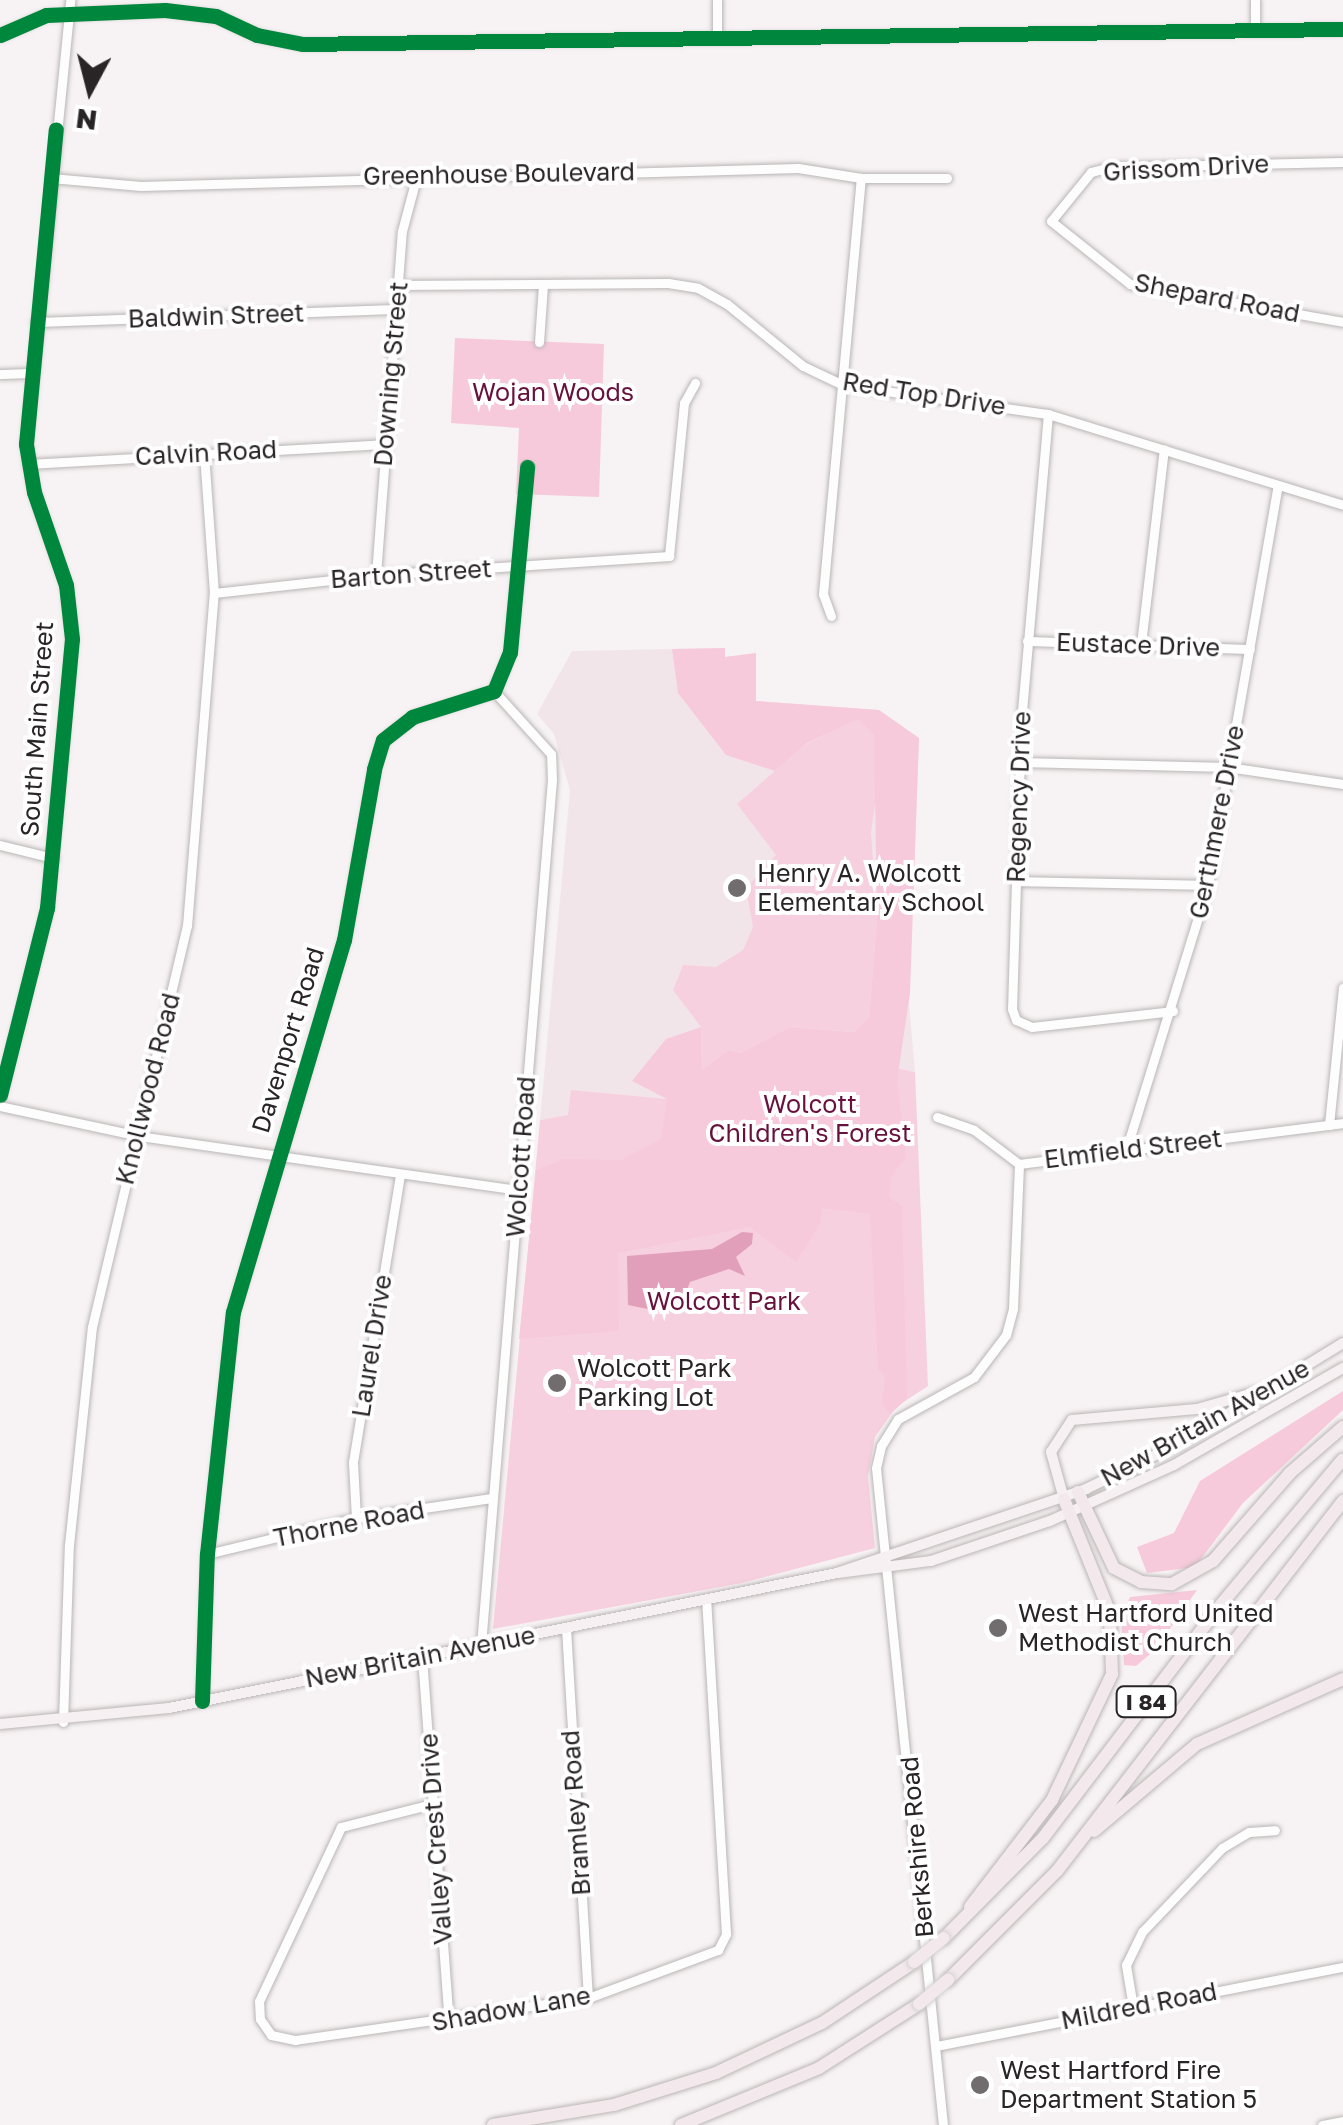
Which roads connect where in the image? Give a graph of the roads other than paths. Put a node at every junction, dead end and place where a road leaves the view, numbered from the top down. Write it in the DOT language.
graph roads {
  1 [pos="70,0"];
  2 [pos="716,0"];
  3 [pos="1255,0"];
  4 [pos="68,14"];
  5 [pos="1343,28"];
  6 [pos="1255,30"];
  7 [pos="0,35"];
  8 [pos="717,38"];
  9 [pos="1343,162"];
  10 [pos="417,174"];
  11 [pos="52,178"];
  12 [pos="862,178"];
  13 [pos="947,178"];
  14 [pos="1051,221"];
  15 [pos="543,285"];
  16 [pos="400,286"];
  17 [pos="396,309"];
  18 [pos="36,322"];
  19 [pos="1343,322"];
  20 [pos="539,342"];
  21 [pos="0,374"];
  22 [pos="31,374"];
  23 [pos="694,383"];
  24 [pos="844,384"];
  25 [pos="1048,414"];
  26 [pos="384,444"];
  27 [pos="1164,449"];
  28 [pos="204,453"];
  29 [pos="28,464"];
  30 [pos="527,467"];
  31 [pos="1278,485"];
  32 [pos="1343,504"];
  33 [pos="519,566"];
  34 [pos="376,574"];
  35 [pos="214,593"];
  36 [pos="831,616"];
  37 [pos="1027,641"];
  38 [pos="1142,644"];
  39 [pos="1250,649"];
  40 [pos="494,691"];
  41 [pos="1020,762"];
  42 [pos="1228,767"];
  43 [pos="1343,784"];
  44 [pos="0,844"];
  45 [pos="53,858"];
  46 [pos="1016,881"];
  47 [pos="1208,885"];
  48 [pos="1343,988"];
  49 [pos="1173,1011"];
  50 [pos="0,1094"];
  51 [pos="0,1106"];
  52 [pos="937,1117"];
  53 [pos="1343,1124"];
  54 [pos="1329,1125"];
  55 [pos="140,1136"];
  56 [pos="1126,1150"];
  57 [pos="280,1158"];
  58 [pos="1018,1164"];
  59 [pos="400,1175"];
  60 [pos="518,1190"];
  61 [pos="1343,1343"];
  62 [pos="1343,1368"];
  63 [pos="1276,1386"];
  64 [pos="1343,1427"];
  65 [pos="1343,1460"];
  66 [pos="1078,1492"];
  67 [pos="492,1498"];
  68 [pos="1064,1499"];
  69 [pos="1343,1501"];
  70 [pos="1084,1507"];
  71 [pos="1070,1513"];
  72 [pos="356,1518"];
  73 [pos="207,1554"];
  74 [pos="889,1555"];
  75 [pos="891,1570"];
  76 [pos="837,1573"];
  77 [pos="706,1600"];
  78 [pos="566,1628"];
  79 [pos="481,1645"];
  80 [pos="422,1657"];
  81 [pos="1343,1679"];
  82 [pos="202,1701"];
  83 [pos="63,1722"];
  84 [pos="0,1724"];
  85 [pos="432,1804"];
  86 [pos="1275,1830"];
  87 [pos="1084,1837"];
  88 [pos="958,1926"];
  89 [pos="1343,1967"];
  90 [pos="588,1998"];
  91 [pos="1133,2008"];
  92 [pos="448,2021"];
  93 [pos="936,2046"];
  94 [pos="1343,2121"];
  95 [pos="493,2125"];
  96 [pos="681,2125"];
  97 [pos="943,2125"];
  98 [pos="1322,2125"];
  1 -- 4 [label="street, South Main Street"];
  2 -- 8 [label="street"];
  3 -- 6 [label="street"];
  4 -- 7 [label="street"];
  4 -- 8 [label="street"];
  4 -- 11 [label="street, South Main Street"];
  5 -- 6 [label="street"];
  6 -- 8 [label="street"];
  9 -- 14 [label="street, Grissom Drive"];
  10 -- 11 [label="street, Greenhouse Boulevard"];
  10 -- 12 [label="street, Greenhouse Boulevard"];
  10 -- 16 [label="street, Downing Street"];
  11 -- 18 [label="street, South Main Street"];
  12 -- 13 [label="street, Greenhouse Boulevard"];
  12 -- 24 [label="street"];
  14 -- 19 [label="street, Shepard Road"];
  15 -- 16 [label="street, Red Top Drive"];
  15 -- 20 [label="street"];
  15 -- 24 [label="street, Red Top Drive"];
  16 -- 17 [label="street, Downing Street"];
  17 -- 18 [label="street, Baldwin Street"];
  17 -- 26 [label="street, Downing Street"];
  18 -- 22 [label="street, South Main Street"];
  21 -- 22 [label="street"];
  22 -- 29 [label="street, South Main Street"];
  23 -- 33 [label="street, Barton Street"];
  24 -- 25 [label="street, Red Top Drive"];
  24 -- 36 [label="street"];
  25 -- 27 [label="street, Red Top Drive"];
  25 -- 37 [label="street, Regency Drive"];
  26 -- 28 [label="street, Calvin Road"];
  26 -- 34 [label="street, Downing Street"];
  27 -- 31 [label="street, Red Top Drive"];
  27 -- 38 [label="street"];
  28 -- 29 [label="street, Calvin Road"];
  28 -- 35 [label="street, Knollwood Road"];
  29 -- 45 [label="street, South Main Street"];
  30 -- 33 [label="street"];
  31 -- 32 [label="street, Red Top Drive"];
  31 -- 39 [label="street, Gerthmere Drive"];
  33 -- 34 [label="street, Barton Street"];
  33 -- 40 [label="street"];
  34 -- 35 [label="street, Barton Street"];
  35 -- 55 [label="street, Knollwood Road"];
  37 -- 38 [label="street, Eustace Drive"];
  37 -- 41 [label="street, Regency Drive"];
  38 -- 39 [label="street, Eustace Drive"];
  39 -- 42 [label="street, Gerthmere Drive"];
  40 -- 57 [label="street, Davenport Road"];
  40 -- 60 [label="street, Wolcott Road"];
  41 -- 42 [label="street"];
  41 -- 46 [label="street, Regency Drive"];
  42 -- 43 [label="street"];
  42 -- 47 [label="street, Gerthmere Drive"];
  44 -- 45 [label="street"];
  45 -- 50 [label="street, South Main Street"];
  46 -- 47 [label="street"];
  46 -- 49 [label="street, Regency Drive"];
  47 -- 49 [label="street, Gerthmere Drive"];
  48 -- 54 [label="street"];
  49 -- 56 [label="street, Gerthmere Drive"];
  51 -- 55 [label="street"];
  52 -- 58 [label="street, Elmfield Street"];
  53 -- 54 [label="street, Elmfield Street"];
  54 -- 56 [label="street, Elmfield Street"];
  55 -- 57 [label="street"];
  55 -- 83 [label="street, Knollwood Road"];
  56 -- 58 [label="street, Elmfield Street"];
  57 -- 59 [label="street"];
  57 -- 73 [label="street, Davenport Road"];
  58 -- 74 [label="street, Berkshire Road"];
  59 -- 60 [label="street"];
  59 -- 72 [label="street, Laurel Drive"];
  60 -- 67 [label="street, Wolcott Road"];
  61 -- 63 [label="main road, New Britain Avenue"];
  62 -- 70 [label="main road, New Britain Avenue"];
  63 -- 66 [label="main road, New Britain Avenue"];
  63 -- 68 [label="main road"];
  64 -- 70 [label="highway"];
  65 -- 88 [label="highway, I 84"];
  66 -- 68 [label="main road, New Britain Avenue"];
  66 -- 70 [label="highway"];
  67 -- 72 [label="street, Thorne Road"];
  67 -- 79 [label="street, Wolcott Road"];
  68 -- 71 [label="highway"];
  68 -- 74 [label="main road, New Britain Avenue"];
  69 -- 87 [label="highway, I 84"];
  70 -- 71 [label="main road, New Britain Avenue"];
  71 -- 75 [label="main road, New Britain Avenue"];
  71 -- 88 [label="highway"];
  72 -- 73 [label="street, Thorne Road"];
  73 -- 82 [label="street, Davenport Road"];
  74 -- 75 [label="street, Berkshire Road"];
  74 -- 76 [label="main road, New Britain Avenue"];
  75 -- 76 [label="main road, New Britain Avenue"];
  75 -- 93 [label="street, Berkshire Road"];
  76 -- 77 [label="main road, New Britain Avenue"];
  77 -- 78 [label="main road, New Britain Avenue"];
  77 -- 90 [label="street, Shadow Lane"];
  78 -- 79 [label="main road, New Britain Avenue"];
  78 -- 90 [label="street, Bramley Road"];
  79 -- 80 [label="main road, New Britain Avenue"];
  80 -- 82 [label="main road, New Britain Avenue"];
  80 -- 85 [label="street, Valley Crest Drive"];
  81 -- 87 [label="highway"];
  82 -- 83 [label="main road, New Britain Avenue"];
  83 -- 84 [label="main road, New Britain Avenue"];
  85 -- 92 [label="street, Valley Crest Drive"];
  85 -- 92 [label="street, Shadow Lane"];
  86 -- 91 [label="street"];
  87 -- 96 [label="highway, I 84, bridge"];
  88 -- 95 [label="highway, I 84, bridge"];
  89 -- 91 [label="street, Mildred Road"];
  90 -- 92 [label="street, Shadow Lane"];
  91 -- 93 [label="street, Mildred Road"];
  93 -- 97 [label="street, Berkshire Road"];
  94 -- 98 [label="street"];
}
